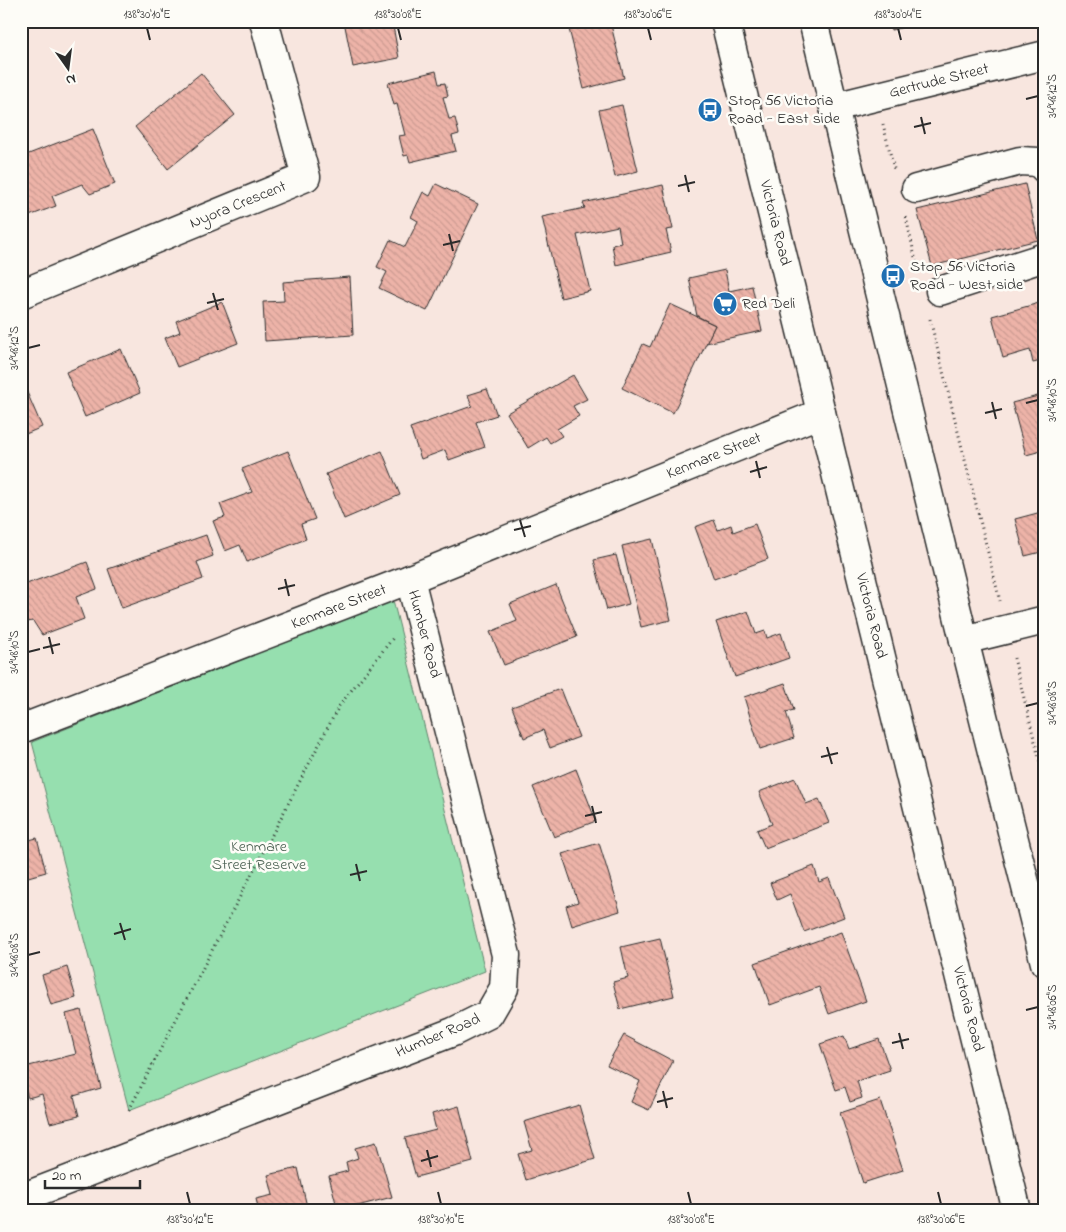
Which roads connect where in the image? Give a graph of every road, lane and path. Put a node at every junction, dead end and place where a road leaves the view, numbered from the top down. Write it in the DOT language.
graph roads {
  1 [pos="264,21"];
  2 [pos="725,21"];
  3 [pos="812,21"];
  4 [pos="1045,55"];
  5 [pos="876,97"];
  6 [pos="834,108"];
  7 [pos="1045,169"];
  8 [pos="905,191"];
  9 [pos="1045,257"];
  10 [pos="21,294"];
  11 [pos="930,295"];
  12 [pos="821,413"];
  13 [pos="410,579"];
  14 [pos="417,608"];
  15 [pos="1045,620"];
  16 [pos="1007,630"];
  17 [pos="964,640"];
  18 [pos="21,729"];
  19 [pos="1045,782"];
  20 [pos="1045,964"];
  21 [pos="129,1110"];
  22 [pos="21,1198"];
  23 [pos="1017,1211"];
  1 -- 10 [label="main road, Nyora Crescent"];
  2 -- 12 [label="main road, Victoria Road"];
  3 -- 6 [label="main road"];
  4 -- 5 [label="main road, Gertrude Street"];
  5 -- 6 [label="main road, Gertrude Street"];
  5 -- 8 [label="path"];
  6 -- 17 [label="main road"];
  7 -- 8 [label="main road"];
  8 -- 11 [label="path"];
  9 -- 11 [label="main road"];
  11 -- 16 [label="path"];
  12 -- 13 [label="main road, Kenmare Street"];
  12 -- 23 [label="main road, Victoria Road"];
  13 -- 14 [label="main road, Humber Road"];
  13 -- 18 [label="main road, Kenmare Street"];
  14 -- 21 [label="path"];
  14 -- 22 [label="main road, Humber Road"];
  15 -- 16 [label="main road"];
  16 -- 17 [label="main road"];
  16 -- 19 [label="path"];
  17 -- 20 [label="main road"];
}
